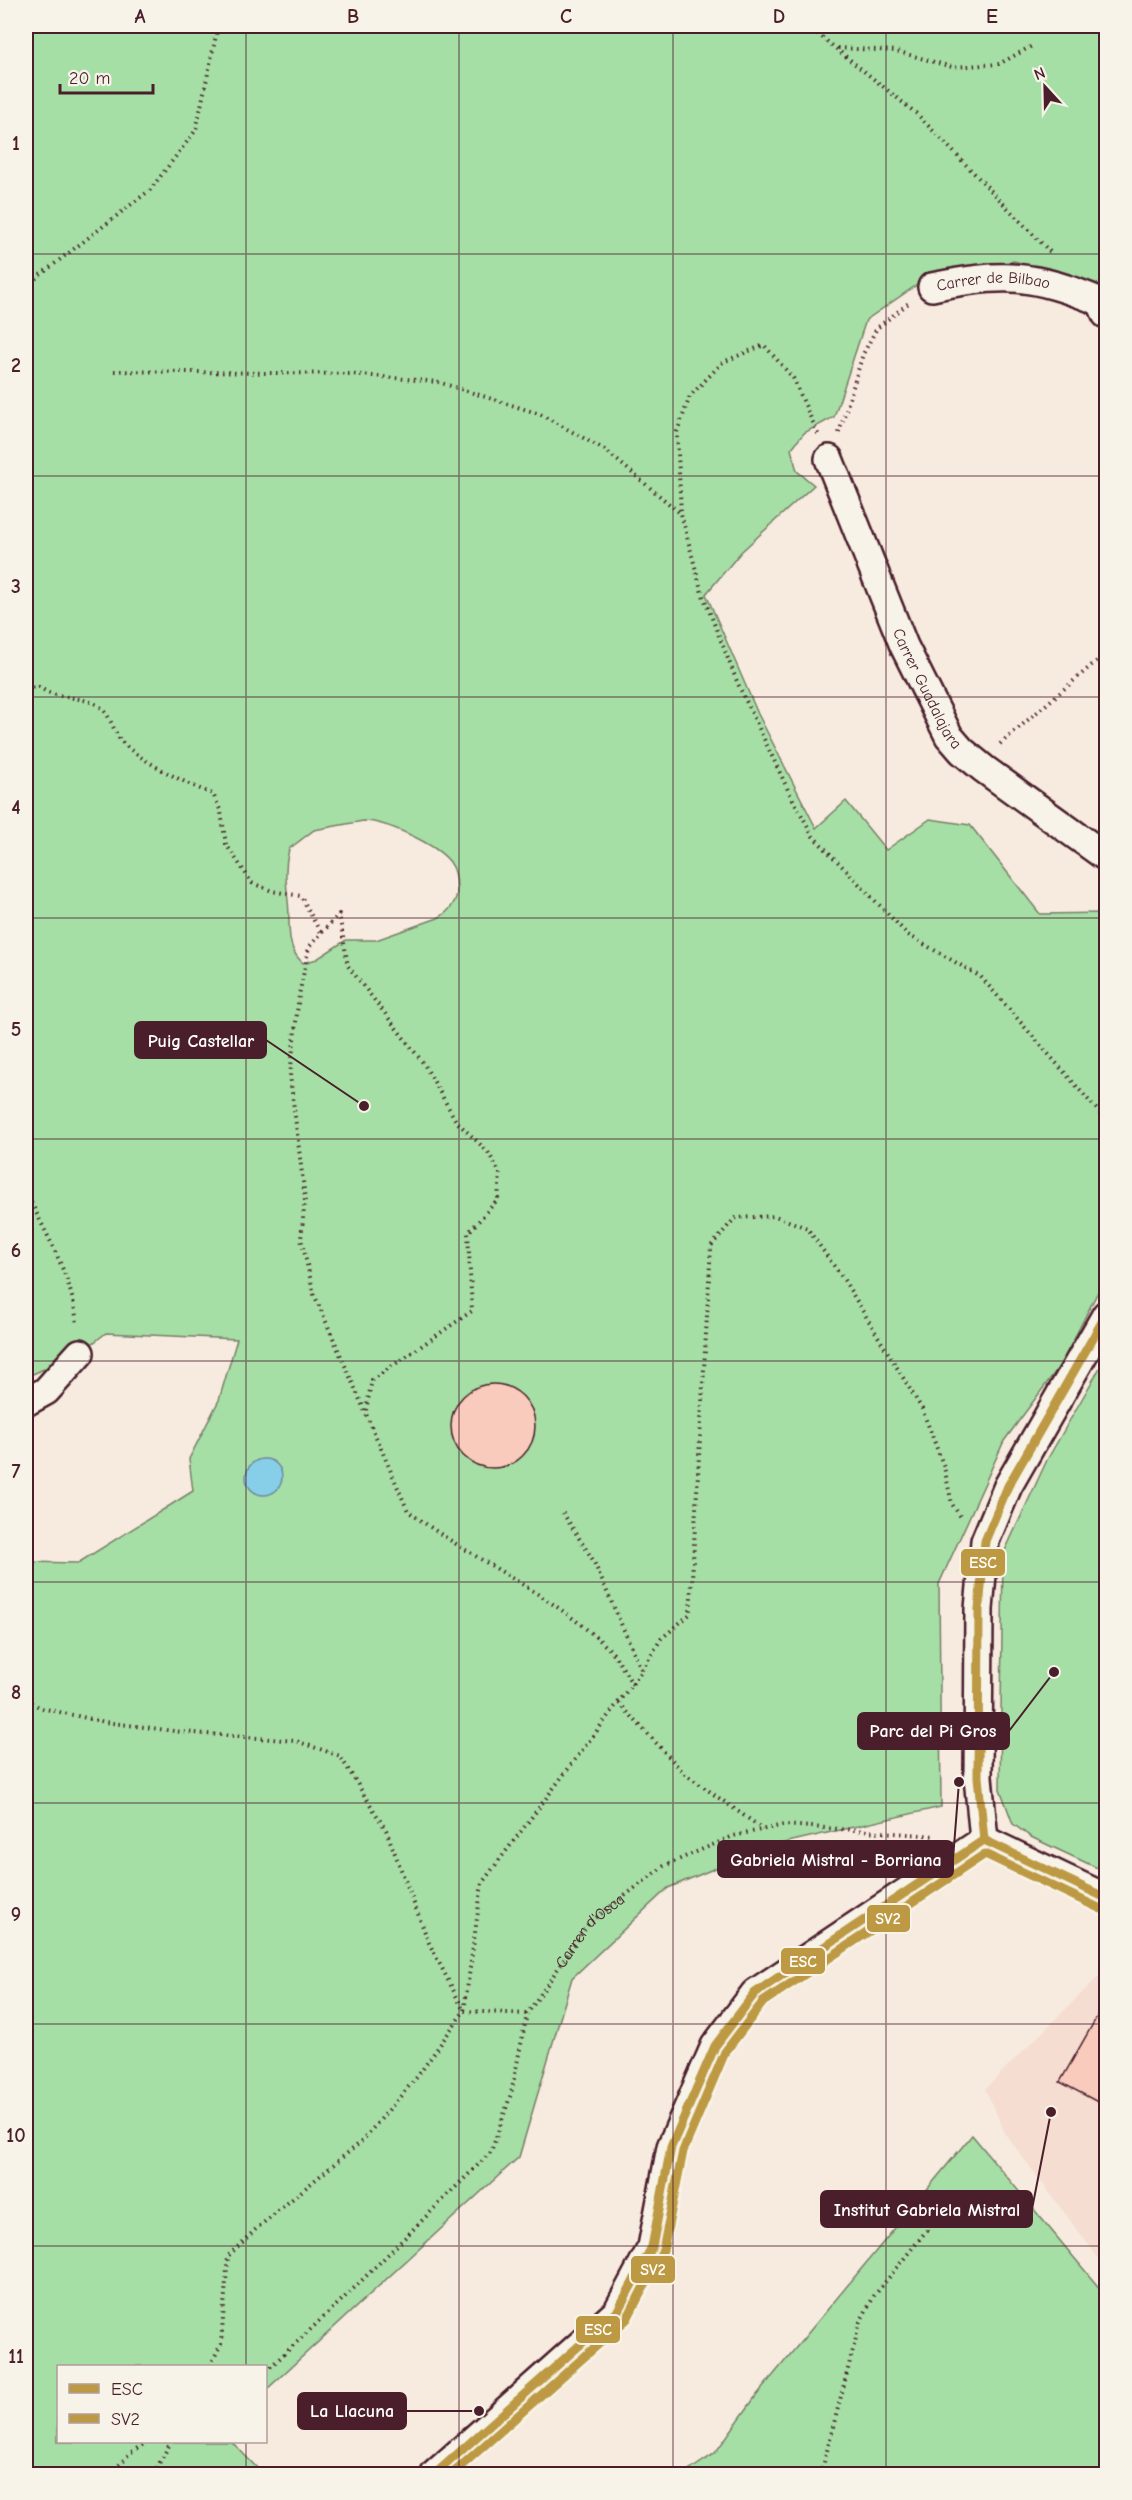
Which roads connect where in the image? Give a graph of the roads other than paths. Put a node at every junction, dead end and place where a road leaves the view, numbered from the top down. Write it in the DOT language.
graph roads {
  1 [pos="932,287"];
  2 [pos="1107,314"];
  3 [pos="829,459"];
  4 [pos="1107,857"];
  5 [pos="1107,1315"];
  6 [pos="80,1353"];
  7 [pos="26,1402"];
  8 [pos="984,1840"];
  9 [pos="1107,1898"];
  10 [pos="435,2475"];
  1 -- 2 [label="street, Carrer de Bilbao"];
  3 -- 4 [label="street, Carrer Guadalajara"];
  5 -- 8 [label="street"];
  6 -- 7 [label="street"];
  8 -- 9 [label="street"];
  8 -- 10 [label="street"];
}
